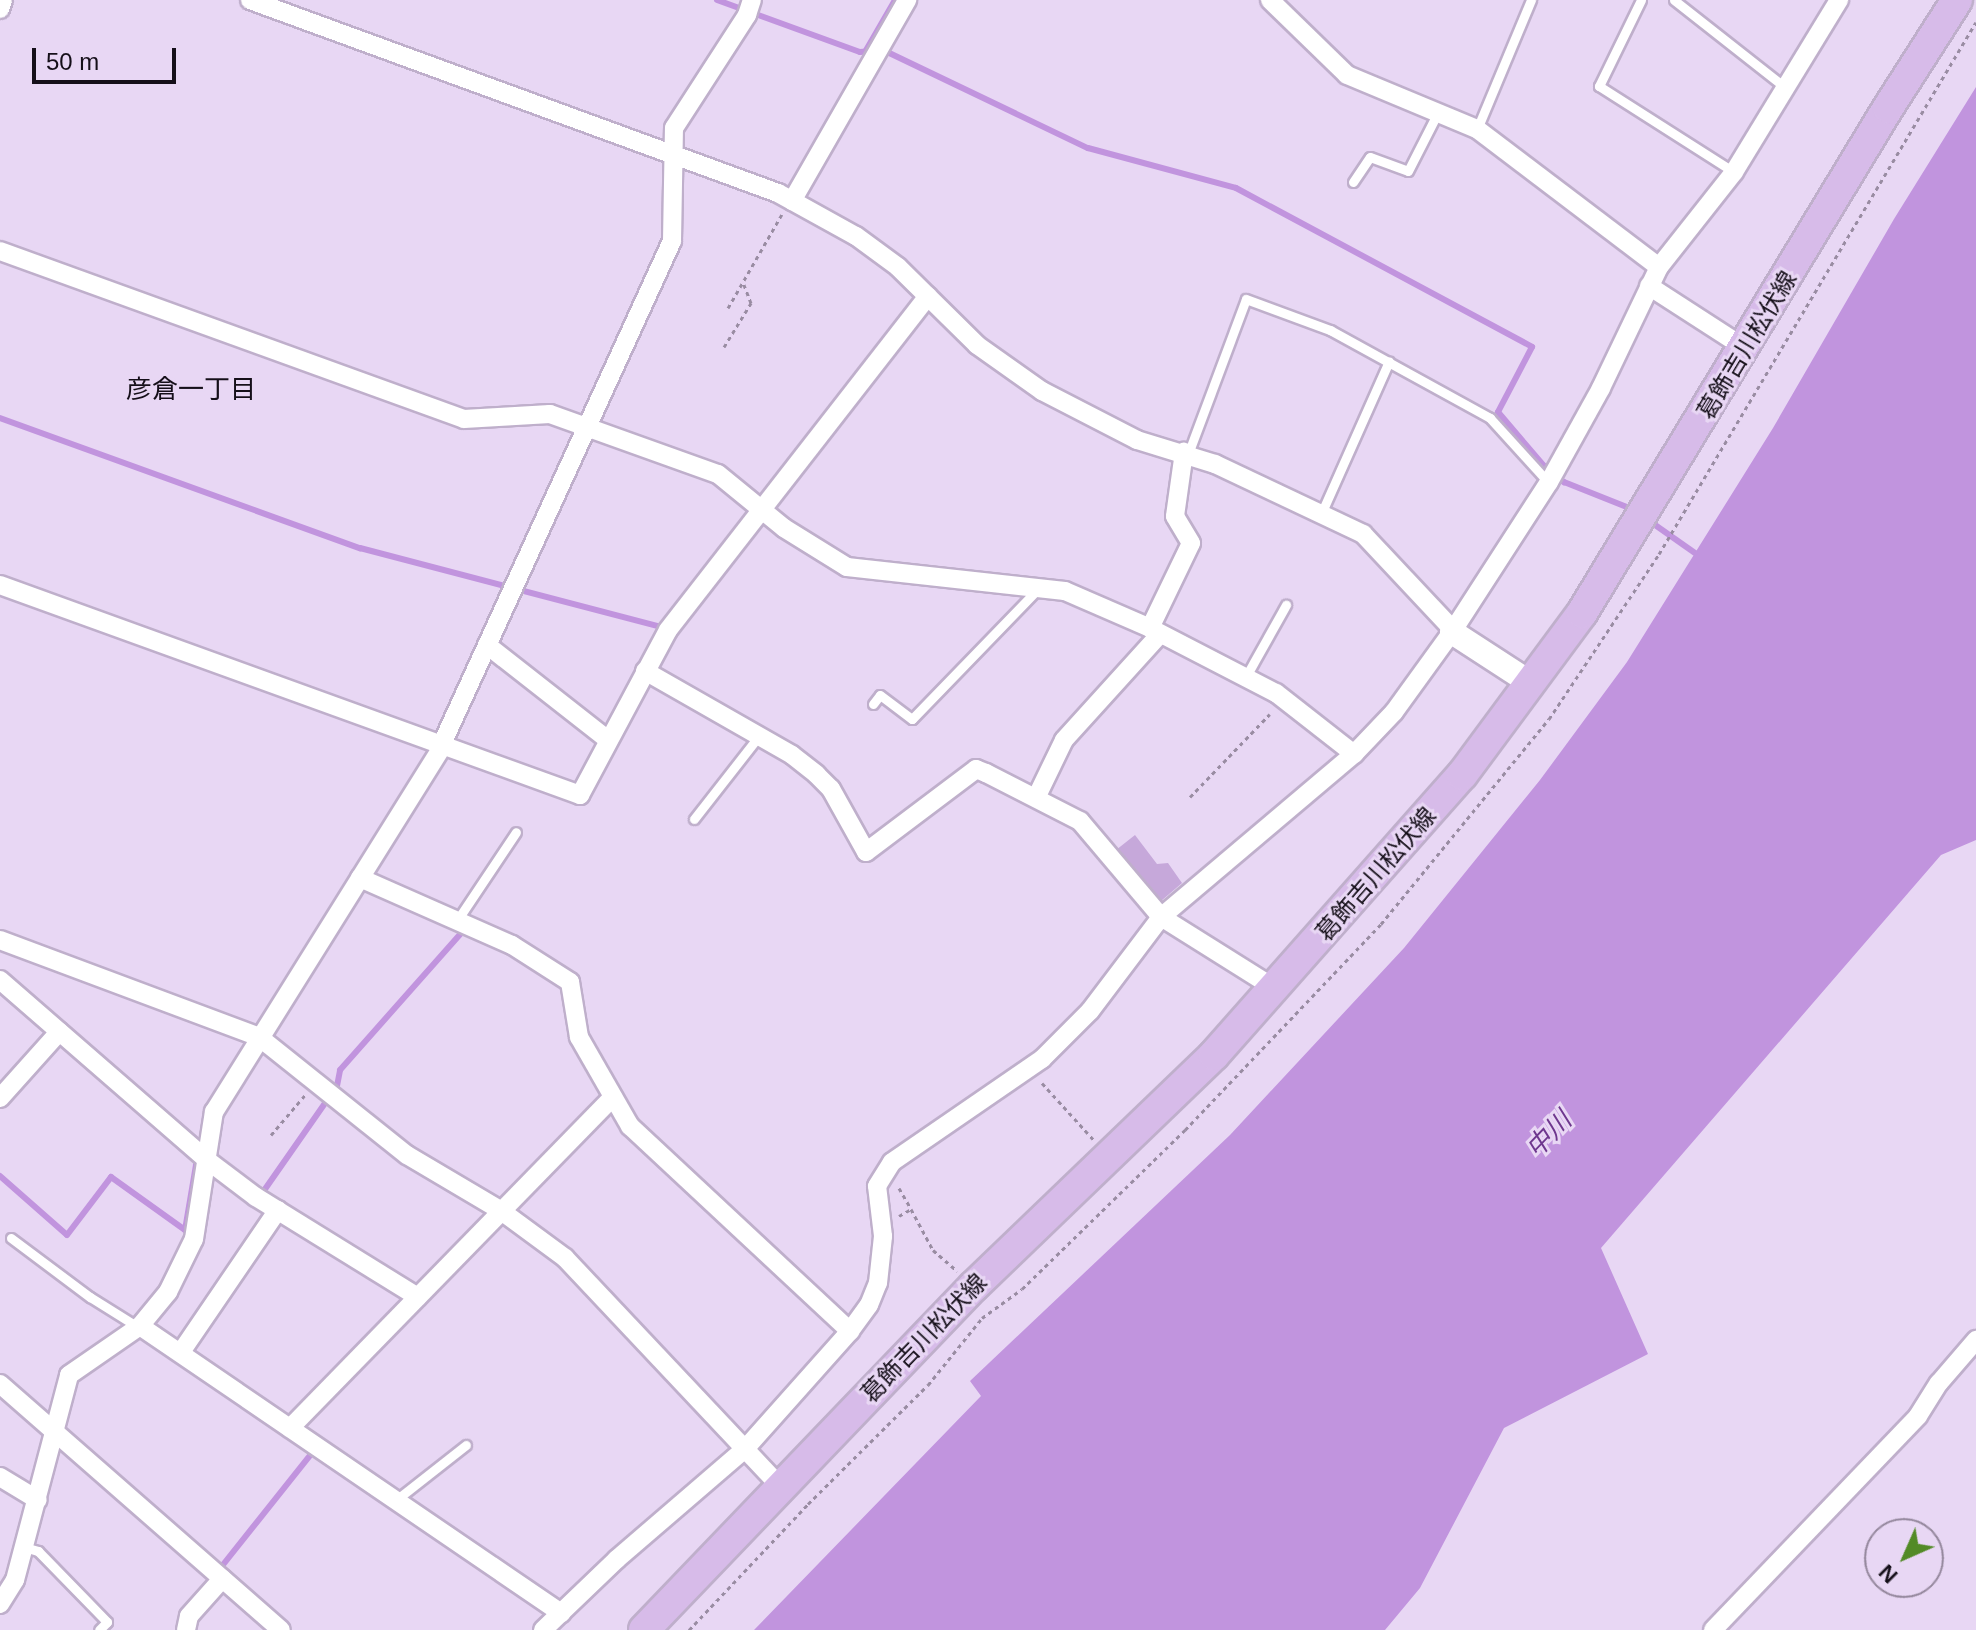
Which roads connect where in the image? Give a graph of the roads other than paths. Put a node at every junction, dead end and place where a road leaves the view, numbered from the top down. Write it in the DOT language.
graph roads {
  1 [pos="3,0"];
  2 [pos="250,0"];
  3 [pos="752,0"];
  4 [pos="907,0"];
  5 [pos="1270,0"];
  6 [pos="1299,0"];
  7 [pos="1531,0"];
  8 [pos="1641,0"];
  9 [pos="1674,0"];
  10 [pos="1839,0"];
  11 [pos="1957,0"];
  12 [pos="0,9"];
  13 [pos="1290,18"];
  14 [pos="1787,89"];
  15 [pos="1439,111"];
  16 [pos="1477,129"];
  17 [pos="673,153"];
  18 [pos="1734,172"];
  19 [pos="1353,182"];
  20 [pos="792,200"];
  21 [pos="0,251"];
  22 [pos="1659,267"];
  23 [pos="1649,286"];
  24 [pos="928,296"];
  25 [pos="1745,348"];
  26 [pos="1389,361"];
  27 [pos="586,426"];
  28 [pos="1186,453"];
  29 [pos="1549,482"];
  30 [pos="762,508"];
  31 [pos="1321,514"];
  32 [pos="0,585"];
  33 [pos="1040,588"];
  34 [pos="1286,605"];
  35 [pos="1155,631"];
  36 [pos="1452,631"];
  37 [pos="487,645"];
  38 [pos="645,671"];
  39 [pos="1245,678"];
  40 [pos="1532,684"];
  41 [pos="873,704"];
  42 [pos="758,737"];
  43 [pos="608,740"];
  44 [pos="442,746"];
  45 [pos="1354,754"];
  46 [pos="1036,798"];
  47 [pos="694,819"];
  48 [pos="516,832"];
  49 [pos="360,878"];
  50 [pos="1161,917"];
  51 [pos="456,922"];
  52 [pos="0,940"];
  53 [pos="0,980"];
  54 [pos="1274,988"];
  55 [pos="59,1032"];
  56 [pos="259,1037"];
  57 [pos="613,1097"];
  58 [pos="0,1098"];
  59 [pos="207,1160"];
  60 [pos="278,1210"];
  61 [pos="500,1210"];
  62 [pos="11,1238"];
  63 [pos="418,1297"];
  64 [pos="139,1326"];
  65 [pos="850,1331"];
  66 [pos="1976,1340"];
  67 [pos="181,1352"];
  68 [pos="0,1384"];
  69 [pos="290,1428"];
  70 [pos="56,1433"];
  71 [pos="466,1445"];
  72 [pos="745,1449"];
  73 [pos="0,1477"];
  74 [pos="780,1486"];
  75 [pos="38,1500"];
  76 [pos="396,1500"];
  77 [pos="24,1547"];
  78 [pos="222,1579"];
  79 [pos="0,1604"];
  80 [pos="561,1613"];
  81 [pos="99,1630"];
  82 [pos="186,1630"];
  83 [pos="281,1630"];
  84 [pos="543,1630"];
  85 [pos="644,1630"];
  86 [pos="1713,1630"];
  1 -- 12 [label="street"];
  2 -- 17 [label="street"];
  3 -- 17 [label="street"];
  4 -- 20 [label="street"];
  5 -- 13 [label="street"];
  6 -- 13 [label="street"];
  7 -- 16 [label="lane"];
  8 -- 18 [label="lane"];
  9 -- 14 [label="lane"];
  10 -- 14 [label="street"];
  11 -- 25 [label="main road, 葛飾吉川松伏線"];
  13 -- 15 [label="street"];
  14 -- 18 [label="street"];
  15 -- 16 [label="street"];
  15 -- 19 [label="lane"];
  16 -- 22 [label="street"];
  17 -- 20 [label="street"];
  17 -- 27 [label="street"];
  18 -- 22 [label="street"];
  20 -- 24 [label="street"];
  21 -- 27 [label="street"];
  22 -- 23 [label="street"];
  23 -- 25 [label="street"];
  23 -- 29 [label="street"];
  24 -- 28 [label="street"];
  24 -- 30 [label="street"];
  25 -- 40 [label="main road, 葛飾吉川松伏線"];
  26 -- 28 [label="lane"];
  26 -- 29 [label="lane"];
  26 -- 31 [label="lane"];
  27 -- 30 [label="street"];
  27 -- 37 [label="street"];
  28 -- 31 [label="street"];
  28 -- 35 [label="street"];
  29 -- 36 [label="street"];
  30 -- 33 [label="street"];
  30 -- 38 [label="street"];
  31 -- 36 [label="street"];
  32 -- 44 [label="street"];
  33 -- 35 [label="street"];
  33 -- 41 [label="lane"];
  34 -- 39 [label="lane"];
  35 -- 39 [label="street"];
  35 -- 46 [label="street"];
  36 -- 40 [label="street"];
  36 -- 45 [label="street"];
  37 -- 43 [label="street"];
  37 -- 44 [label="street"];
  38 -- 42 [label="street"];
  38 -- 43 [label="street"];
  39 -- 45 [label="street"];
  40 -- 54 [label="main road, 葛飾吉川松伏線"];
  42 -- 46 [label="street"];
  42 -- 47 [label="lane"];
  43 -- 44 [label="street"];
  44 -- 49 [label="street"];
  45 -- 50 [label="street"];
  46 -- 50 [label="street"];
  48 -- 51 [label="lane"];
  49 -- 51 [label="street"];
  49 -- 56 [label="street"];
  50 -- 54 [label="street"];
  50 -- 65 [label="street"];
  51 -- 57 [label="street"];
  52 -- 56 [label="street"];
  53 -- 55 [label="street"];
  54 -- 74 [label="main road, 葛飾吉川松伏線"];
  55 -- 58 [label="street"];
  55 -- 59 [label="street"];
  56 -- 59 [label="street"];
  56 -- 61 [label="street"];
  57 -- 61 [label="street"];
  57 -- 65 [label="street"];
  59 -- 60 [label="street"];
  59 -- 64 [label="street"];
  60 -- 63 [label="street"];
  60 -- 67 [label="street"];
  61 -- 63 [label="street"];
  61 -- 72 [label="street"];
  62 -- 64 [label="lane"];
  63 -- 69 [label="street"];
  64 -- 67 [label="street"];
  64 -- 70 [label="street"];
  65 -- 72 [label="street"];
  66 -- 86 [label="street"];
  67 -- 69 [label="street"];
  68 -- 70 [label="street"];
  69 -- 76 [label="street"];
  70 -- 75 [label="street"];
  70 -- 78 [label="street"];
  71 -- 76 [label="lane"];
  72 -- 74 [label="street"];
  72 -- 80 [label="street"];
  73 -- 75 [label="street"];
  74 -- 85 [label="main road, 葛飾吉川松伏線"];
  75 -- 77 [label="street"];
  76 -- 80 [label="street"];
  77 -- 79 [label="street"];
  77 -- 81 [label="lane"];
  78 -- 82 [label="street"];
  78 -- 83 [label="street"];
  80 -- 84 [label="street"];
}
